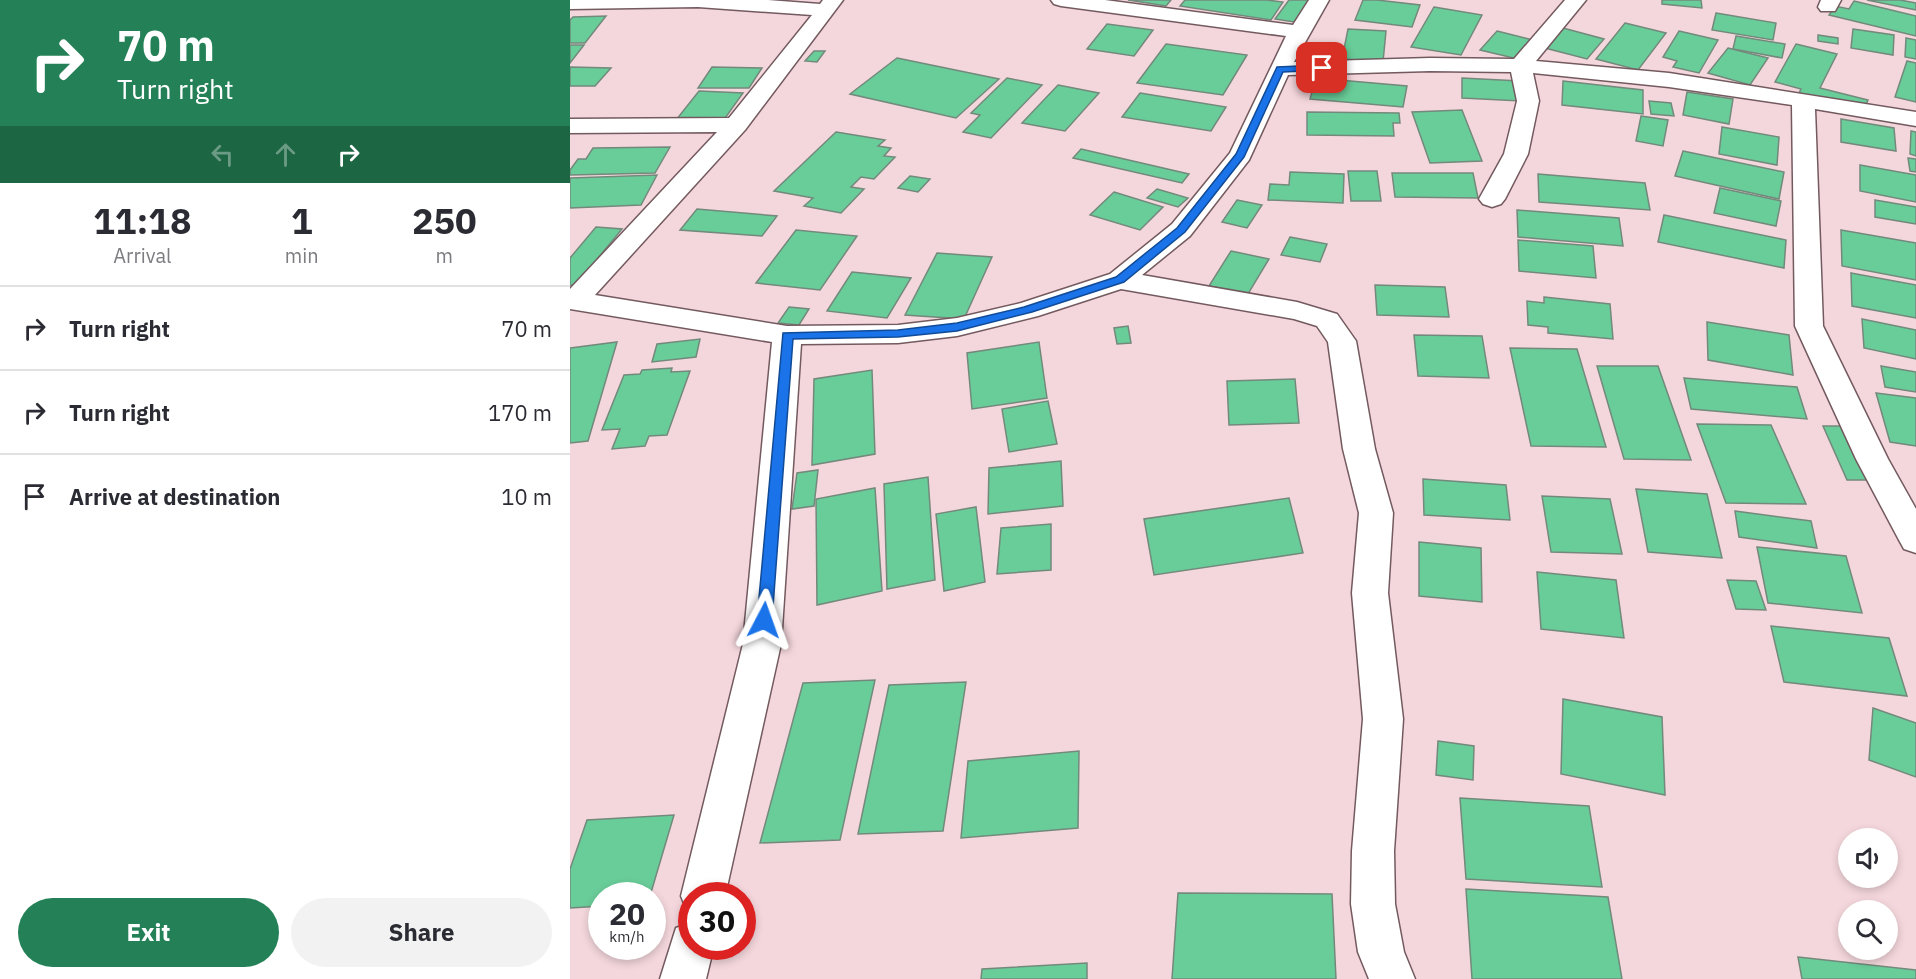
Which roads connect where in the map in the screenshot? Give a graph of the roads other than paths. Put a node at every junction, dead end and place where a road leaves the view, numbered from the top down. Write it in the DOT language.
graph roads {
  1 [pos="1061,0"];
  2 [pos="1319,0"];
  3 [pos="1576,0"];
  4 [pos="570,3"];
  5 [pos="830,5"];
  6 [pos="1300,32"];
  7 [pos="1520,66"];
  8 [pos="1280,69"];
  9 [pos="1803,101"];
  10 [pos="1916,119"];
  11 [pos="737,125"];
  12 [pos="570,126"];
  13 [pos="1492,199"];
  14 [pos="1120,280"];
  15 [pos="573,300"];
  16 [pos="787,335"];
  17 [pos="1916,540"];
  18 [pos="706,882"];
  19 [pos="688,960"];
  20 [pos="683,979"];
  21 [pos="1392,979"];
  1 -- 6 [label="street"];
  2 -- 6 [label="street"];
  3 -- 7 [label="street"];
  4 -- 5 [label="street"];
  5 -- 11 [label="street"];
  6 -- 8 [label="street"];
  7 -- 8 [label="street"];
  7 -- 9 [label="street"];
  7 -- 13 [label="street"];
  8 -- 14 [label="street"];
  9 -- 10 [label="street"];
  9 -- 17 [label="street"];
  11 -- 12 [label="street"];
  11 -- 15 [label="street"];
  14 -- 16 [label="street"];
  14 -- 21 [label="street"];
  15 -- 16 [label="street"];
  16 -- 18 [label="street"];
  19 -- 20 [label="street"];
}
